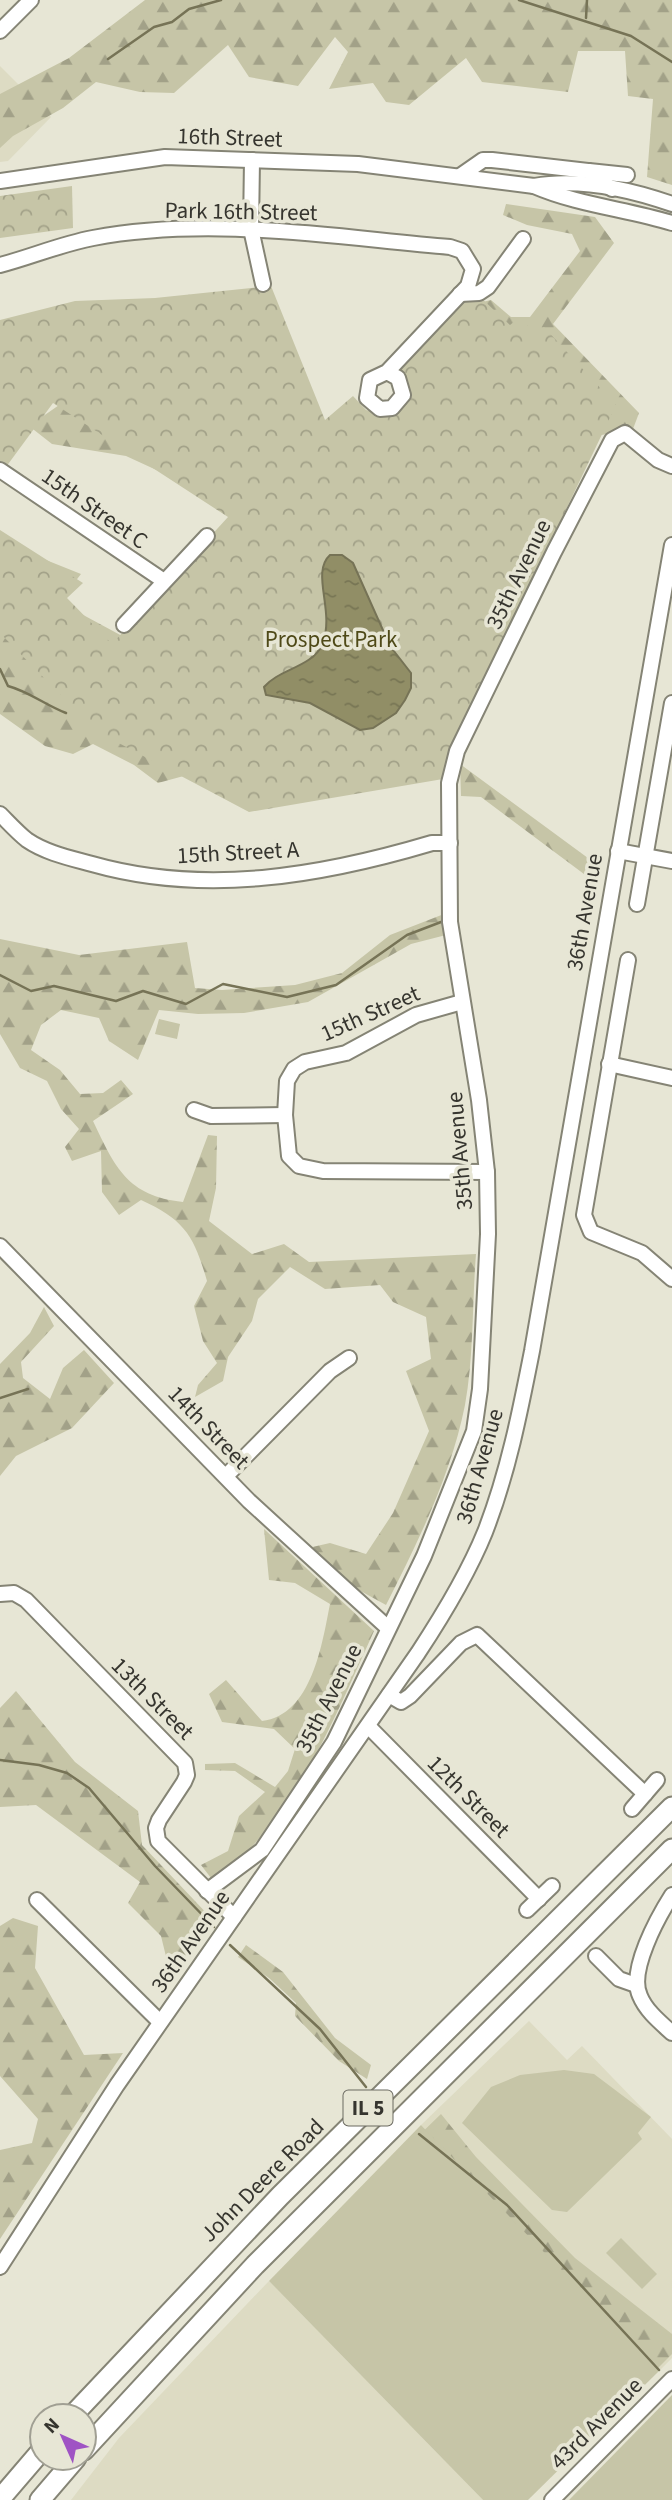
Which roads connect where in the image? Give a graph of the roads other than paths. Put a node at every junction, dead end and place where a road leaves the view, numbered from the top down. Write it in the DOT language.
graph roads {
  1 [pos="31,0"];
  2 [pos="0,31"];
  3 [pos="252,160"];
  4 [pos="588,171"];
  5 [pos="627,175"];
  6 [pos="460,176"];
  7 [pos="0,181"];
  8 [pos="534,186"];
  9 [pos="612,189"];
  10 [pos="672,204"];
  11 [pos="672,223"];
  12 [pos="251,229"];
  13 [pos="523,239"];
  14 [pos="0,265"];
  15 [pos="264,284"];
  16 [pos="460,294"];
  17 [pos="387,372"];
  18 [pos="672,466"];
  19 [pos="0,470"];
  20 [pos="207,536"];
  21 [pos="672,545"];
  22 [pos="164,581"];
  23 [pos="124,625"];
  24 [pos="672,703"];
  25 [pos="0,814"];
  26 [pos="450,842"];
  27 [pos="618,851"];
  28 [pos="646,855"];
  29 [pos="672,861"];
  30 [pos="637,904"];
  31 [pos="628,960"];
  32 [pos="462,1002"];
  33 [pos="609,1064"];
  34 [pos="672,1078"];
  35 [pos="194,1110"];
  36 [pos="285,1115"];
  37 [pos="487,1172"];
  38 [pos="1,1250"];
  39 [pos="672,1279"];
  40 [pos="349,1359"];
  41 [pos="226,1476"];
  42 [pos="4,1593"];
  43 [pos="388,1628"];
  44 [pos="389,1695"];
  45 [pos="368,1726"];
  46 [pos="657,1780"];
  47 [pos="645,1794"];
  48 [pos="672,1807"];
  49 [pos="632,1809"];
  50 [pos="672,1849"];
  51 [pos="552,1886"];
  52 [pos="207,1891"];
  53 [pos="672,1895"];
  54 [pos="539,1899"];
  55 [pos="37,1900"];
  56 [pos="527,1910"];
  57 [pos="234,1917"];
  58 [pos="596,1956"];
  59 [pos="636,1985"];
  60 [pos="160,2022"];
  61 [pos="672,2034"];
  62 [pos="0,2267"];
  63 [pos="672,2379"];
  64 [pos="85,2402"];
  65 [pos="98,2434"];
  66 [pos="28,2466"];
  67 [pos="64,2472"];
  68 [pos="0,2499"];
  69 [pos="40,2500"];
  70 [pos="552,2500"];
  1 -- 2 [label="street"];
  3 -- 6 [label="street, 16th Street"];
  3 -- 7 [label="street, 16th Street"];
  3 -- 12 [label="street"];
  4 -- 5 [label="street"];
  4 -- 6 [label="street"];
  4 -- 9 [label="street, 16th Street"];
  6 -- 8 [label="street, 16th Street"];
  8 -- 9 [label="street, 16th Street"];
  8 -- 11 [label="street, 16th Street"];
  9 -- 10 [label="street, 16th Street"];
  12 -- 14 [label="street, Park 16th Street"];
  12 -- 15 [label="street"];
  12 -- 16 [label="street, Park 16th Street"];
  13 -- 16 [label="street"];
  16 -- 17 [label="street"];
  18 -- 26 [label="street, 35th Avenue"];
  19 -- 22 [label="street, 15th Street C"];
  20 -- 22 [label="street"];
  21 -- 27 [label="street, 36th Avenue"];
  22 -- 23 [label="street"];
  24 -- 28 [label="street"];
  25 -- 26 [label="street, 15th Street A"];
  26 -- 32 [label="street, 35th Avenue"];
  27 -- 28 [label="street"];
  27 -- 44 [label="street, 36th Avenue"];
  28 -- 29 [label="street"];
  28 -- 30 [label="street"];
  31 -- 33 [label="street"];
  32 -- 36 [label="street, 15th Street"];
  32 -- 37 [label="street, 35th Avenue"];
  33 -- 34 [label="street"];
  33 -- 39 [label="street"];
  35 -- 36 [label="street"];
  36 -- 37 [label="street"];
  37 -- 43 [label="street, 35th Avenue"];
  38 -- 41 [label="street, 14th Street"];
  40 -- 41 [label="street"];
  41 -- 43 [label="street, 14th Street"];
  42 -- 52 [label="street, 13th Street"];
  43 -- 52 [label="street, 35th Avenue"];
  44 -- 45 [label="street, 36th Avenue"];
  44 -- 47 [label="street"];
  45 -- 54 [label="street, 12th Street"];
  45 -- 57 [label="street, 36th Avenue"];
  46 -- 47 [label="street"];
  47 -- 49 [label="street"];
  48 -- 64 [label="highway, John Deere Road / IL 5"];
  50 -- 65 [label="highway, IL 5"];
  51 -- 54 [label="street"];
  52 -- 57 [label="street, 13th Street"];
  53 -- 59 [label="street"];
  54 -- 56 [label="street"];
  55 -- 60 [label="street"];
  57 -- 60 [label="street, 36th Avenue"];
  58 -- 59 [label="street"];
  59 -- 61 [label="street"];
  60 -- 62 [label="street, 36th Avenue"];
  63 -- 70 [label="street, 43rd Avenue"];
  66 -- 68 [label="highway"];
  67 -- 69 [label="highway"];
}
